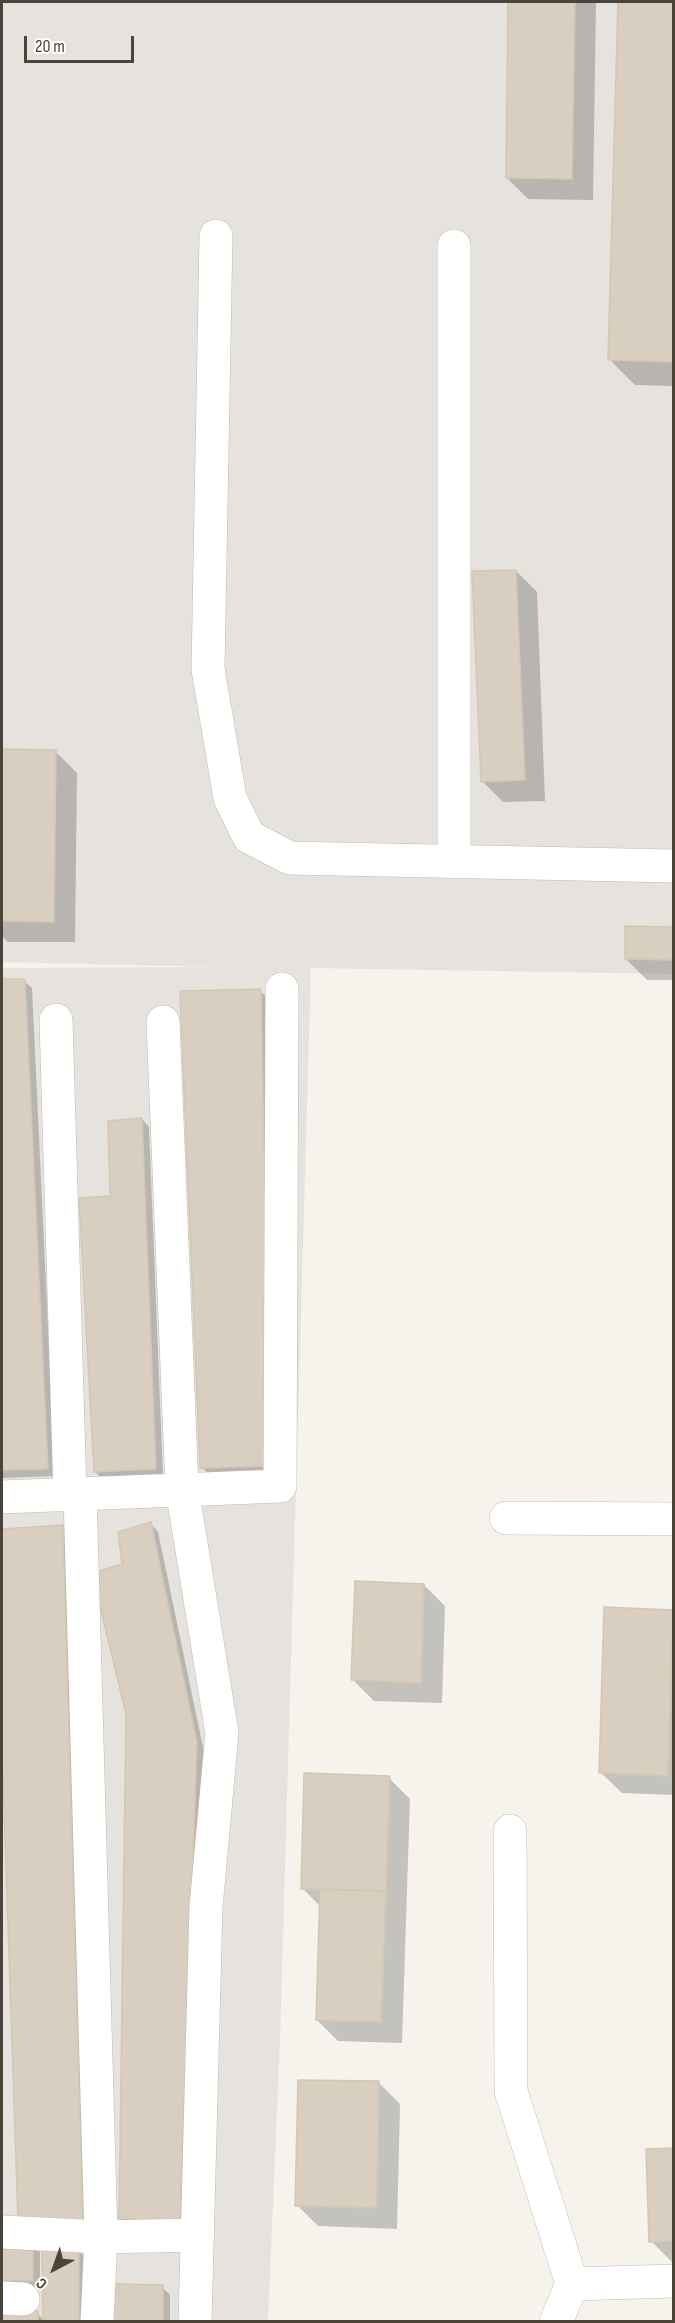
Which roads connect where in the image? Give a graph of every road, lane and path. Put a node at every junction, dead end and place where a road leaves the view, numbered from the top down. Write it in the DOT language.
graph roads {
  1 [pos="216,236"];
  2 [pos="454,246"];
  3 [pos="454,860"];
  4 [pos="674,866"];
  5 [pos="282,989"];
  6 [pos="56,1020"];
  7 [pos="163,1022"];
  8 [pos="182,1490"];
  9 [pos="75,1495"];
  10 [pos="2,1497"];
  11 [pos="506,1518"];
  12 [pos="674,1519"];
  13 [pos="510,1831"];
  14 [pos="2,2232"];
  15 [pos="198,2235"];
  16 [pos="101,2237"];
  17 [pos="674,2281"];
  18 [pos="572,2284"];
  19 [pos="97,2322"];
  20 [pos="195,2322"];
  21 [pos="556,2322"];
  1 -- 3 [label="lane"];
  2 -- 3 [label="lane"];
  3 -- 4 [label="lane"];
  5 -- 8 [label="lane"];
  6 -- 9 [label="lane"];
  7 -- 8 [label="lane"];
  8 -- 9 [label="lane"];
  8 -- 15 [label="lane"];
  9 -- 10 [label="lane"];
  9 -- 16 [label="lane"];
  11 -- 12 [label="lane"];
  13 -- 18 [label="lane"];
  14 -- 16 [label="lane"];
  15 -- 16 [label="lane"];
  15 -- 20 [label="lane"];
  16 -- 19 [label="lane"];
  17 -- 18 [label="lane"];
  18 -- 21 [label="lane"];
}
